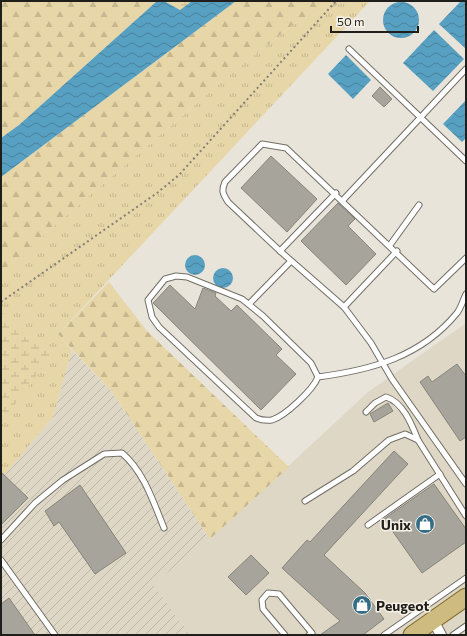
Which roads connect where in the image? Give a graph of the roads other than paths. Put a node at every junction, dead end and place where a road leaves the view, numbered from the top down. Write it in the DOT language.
graph roads {
  1 [pos="350,49"];
  2 [pos="466,69"];
  3 [pos="422,117"];
  4 [pos="466,161"];
  5 [pos="336,193"];
  6 [pos="343,200"];
  7 [pos="419,205"];
  8 [pos="390,245"];
  9 [pos="280,251"];
  10 [pos="397,252"];
  11 [pos="466,258"];
  12 [pos="291,261"];
  13 [pos="466,294"];
  14 [pos="249,304"];
  15 [pos="344,307"];
  16 [pos="383,364"];
  17 [pos="318,377"];
  18 [pos="366,412"];
  19 [pos="418,440"];
  20 [pos="440,474"];
  21 [pos="466,484"];
  22 [pos="305,501"];
  23 [pos="466,516"];
  24 [pos="368,525"];
  25 [pos="164,528"];
  26 [pos="1,540"];
  27 [pos="1,560"];
  28 [pos="466,578"];
  29 [pos="466,597"];
  30 [pos="433,620"];
  31 [pos="466,626"];
  32 [pos="55,635"];
  33 [pos="285,635"];
  34 [pos="309,635"];
  35 [pos="384,635"];
  36 [pos="412,635"];
  37 [pos="441,635"];
  38 [pos="453,635"];
  1 -- 3 [label="lane"];
  2 -- 3 [label="lane"];
  3 -- 4 [label="lane"];
  3 -- 6 [label="lane"];
  5 -- 6 [label="lane"];
  5 -- 9 [label="lane"];
  5 -- 9 [label="lane"];
  6 -- 8 [label="lane"];
  7 -- 8 [label="lane"];
  8 -- 10 [label="lane"];
  9 -- 12 [label="lane"];
  10 -- 11 [label="lane"];
  10 -- 15 [label="lane"];
  12 -- 14 [label="lane"];
  12 -- 15 [label="lane"];
  13 -- 16 [label="lane"];
  14 -- 17 [label="lane"];
  14 -- 17 [label="lane"];
  15 -- 16 [label="lane"];
  16 -- 17 [label="lane"];
  16 -- 21 [label="lane"];
  18 -- 19 [label="lane"];
  19 -- 20 [label="lane"];
  19 -- 22 [label="lane"];
  20 -- 23 [label="lane"];
  20 -- 24 [label="lane"];
  25 -- 26 [label="lane"];
  27 -- 32 [label="lane"];
  28 -- 35 [label="lane"];
  29 -- 30 [label="main road"];
  30 -- 36 [label="main road"];
  30 -- 37 [label="street"];
  31 -- 38 [label="lane"];
  33 -- 34 [label="lane"];
}
